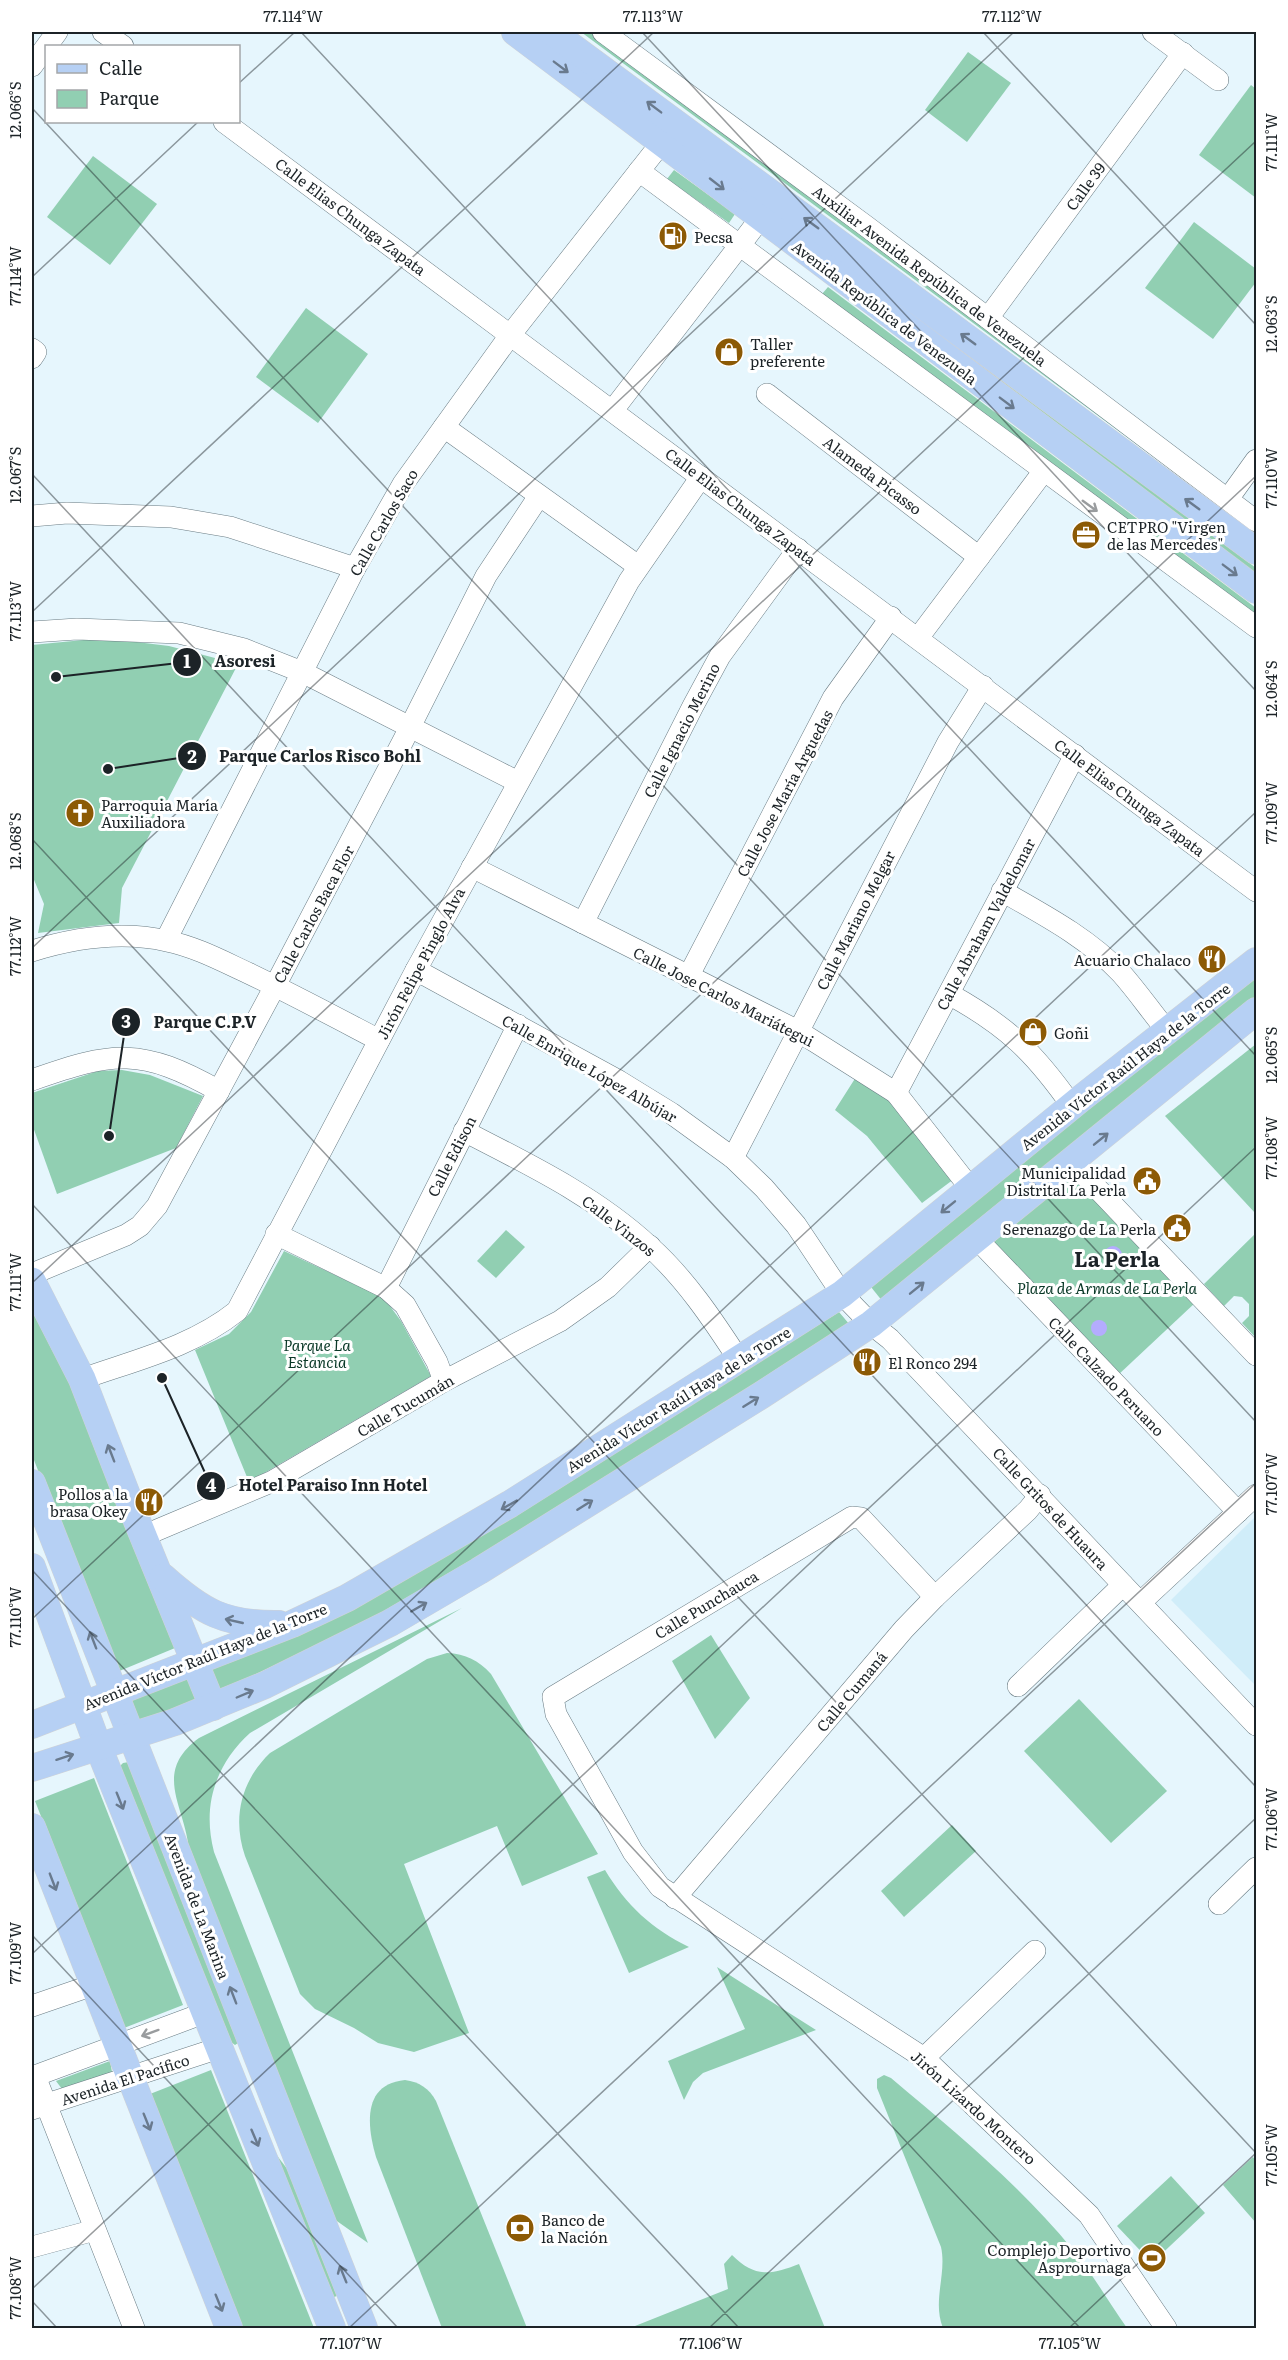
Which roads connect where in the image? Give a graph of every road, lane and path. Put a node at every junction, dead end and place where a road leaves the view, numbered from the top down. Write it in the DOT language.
graph roads {
  1 [pos="57,32"];
  2 [pos="103,32"];
  3 [pos="514,32"];
  4 [pos="552,32"];
  5 [pos="603,32"];
  6 [pos="1153,32"];
  7 [pos="47,45"];
  8 [pos="122,45"];
  9 [pos="45,48"];
  10 [pos="1183,53"];
  11 [pos="32,66"];
  12 [pos="1218,80"];
  13 [pos="225,123"];
  14 [pos="662,142"];
  15 [pos="639,171"];
  16 [pos="768,208"];
  17 [pos="739,245"];
  18 [pos="987,318"];
  19 [pos="511,334"];
  20 [pos="766,394"];
  21 [pos="613,410"];
  22 [pos="444,427"];
  23 [pos="1257,460"];
  24 [pos="1043,472"];
  25 [pos="701,477"];
  26 [pos="539,496"];
  27 [pos="1228,499"];
  28 [pos="32,516"];
  29 [pos="1257,520"];
  30 [pos="798,549"];
  31 [pos="1257,551"];
  32 [pos="979,557"];
  33 [pos="638,566"];
  34 [pos="355,568"];
  35 [pos="1257,590"];
  36 [pos="891,617"];
  37 [pos="1257,627"];
  38 [pos="32,632"];
  39 [pos="918,638"];
  40 [pos="302,672"];
  41 [pos="983,686"];
  42 [pos="409,729"];
  43 [pos="1075,755"];
  44 [pos="518,782"];
  45 [pos="471,867"];
  46 [pos="1002,891"];
  47 [pos="1257,891"];
  48 [pos="583,923"];
  49 [pos="166,940"];
  50 [pos="32,951"];
  51 [pos="1257,961"];
  52 [pos="416,970"];
  53 [pos="688,977"];
  54 [pos="276,986"];
  55 [pos="949,994"];
  56 [pos="1257,1011"];
  57 [pos="518,1025"];
  58 [pos="798,1031"];
  59 [pos="1168,1032"];
  60 [pos="379,1040"];
  61 [pos="32,1080"];
  62 [pos="219,1091"];
  63 [pos="896,1093"];
  64 [pos="1072,1106"];
  65 [pos="464,1131"];
  66 [pos="733,1158"];
  67 [pos="1072,1162"];
  68 [pos="971,1189"];
  69 [pos="276,1234"];
  70 [pos="977,1239"];
  71 [pos="650,1246"];
  72 [pos="32,1274"];
  73 [pos="32,1281"];
  74 [pos="386,1288"];
  75 [pos="842,1294"];
  76 [pos="871,1324"];
  77 [pos="1257,1355"];
  78 [pos="739,1360"];
  79 [pos="82,1379"];
  80 [pos="444,1382"];
  81 [pos="32,1483"];
  82 [pos="1257,1495"];
  83 [pos="1040,1496"];
  84 [pos="1238,1512"];
  85 [pos="143,1536"];
  86 [pos="32,1567"];
  87 [pos="157,1572"];
  88 [pos="1123,1585"];
  89 [pos="935,1597"];
  90 [pos="1141,1602"];
  91 [pos="292,1624"];
  92 [pos="194,1664"];
  93 [pos="1018,1686"];
  94 [pos="114,1694"];
  95 [pos="553,1697"];
  96 [pos="83,1706"];
  97 [pos="213,1707"];
  98 [pos="32,1725"];
  99 [pos="1257,1725"];
  100 [pos="131,1736"];
  101 [pos="98,1746"];
  102 [pos="32,1768"];
  103 [pos="32,1827"];
  104 [pos="1257,1868"];
  105 [pos="675,1898"];
  106 [pos="1219,1904"];
  107 [pos="1035,1952"];
  108 [pos="190,1975"];
  109 [pos="93,1985"];
  110 [pos="32,2006"];
  111 [pos="204,2013"];
  112 [pos="247,2033"];
  113 [pos="117,2045"];
  114 [pos="219,2048"];
  115 [pos="924,2058"];
  116 [pos="33,2076"];
  117 [pos="129,2077"];
  118 [pos="240,2104"];
  119 [pos="38,2107"];
  120 [pos="294,2151"];
  121 [pos="95,2230"];
  122 [pos="32,2247"];
  123 [pos="134,2328"];
  124 [pos="229,2328"];
  125 [pos="332,2328"];
  126 [pos="364,2328"];
  127 [pos="1166,2328"];
  1 -- 7 [label="street"];
  2 -- 8 [label="street"];
  3 -- 14 [label="main road, Avenida República de Venezuela, one-way"];
  16 -- 4 [label="main road, Avenida República de Venezuela, one-way"];
  5 -- 18 [label="street, Auxiliar Avenida República de Venezuela"];
  6 -- 10 [label="street"];
  9 -- 11 [label="street"];
  10 -- 12 [label="street"];
  10 -- 18 [label="street, Calle 39"];
  13 -- 19 [label="street, Calle Elias Chunga Zapata"];
  14 -- 15 [label="street, Calle Carlos Saco"];
  14 -- 16 [label="main road, Avenida República de Venezuela, one-way"];
  15 -- 17 [label="street"];
  15 -- 19 [label="street, Calle Carlos Saco"];
  16 -- 17 [label="street"];
  31 -- 16 [label="main road, Avenida República de Venezuela, one-way"];
  16 -- 35 [label="main road, Avenida República de Venezuela, one-way"];
  17 -- 21 [label="street"];
  17 -- 24 [label="street"];
  18 -- 27 [label="street, Auxiliar Avenida República de Venezuela"];
  19 -- 21 [label="street, Calle Elias Chunga Zapata"];
  19 -- 22 [label="street, Calle Carlos Saco"];
  20 -- 32 [label="street, Alameda Picasso"];
  21 -- 25 [label="street, Calle Elias Chunga Zapata"];
  22 -- 26 [label="street"];
  22 -- 34 [label="street, Calle Carlos Saco"];
  23 -- 27 [label="street"];
  24 -- 32 [label="street"];
  24 -- 37 [label="street, one-way"];
  25 -- 30 [label="street, Calle Elias Chunga Zapata"];
  25 -- 33 [label="street, Jirón Felipe Pinglo Alva"];
  26 -- 33 [label="street"];
  26 -- 42 [label="street, Calle Carlos Baca Flor"];
  27 -- 29 [label="street, Auxiliar Avenida República de Venezuela"];
  28 -- 34 [label="street"];
  30 -- 36 [label="street, Calle Elias Chunga Zapata"];
  30 -- 48 [label="street, Calle Ignacio Merino"];
  32 -- 39 [label="street"];
  33 -- 44 [label="street, Jirón Felipe Pinglo Alva"];
  34 -- 40 [label="street, Calle Carlos Saco"];
  36 -- 39 [label="street, Calle Elias Chunga Zapata"];
  36 -- 53 [label="street, Calle Jose María Arguedas"];
  38 -- 40 [label="street"];
  39 -- 41 [label="street, Calle Elias Chunga Zapata"];
  40 -- 42 [label="street"];
  40 -- 49 [label="street, Calle Carlos Saco"];
  41 -- 43 [label="street, Calle Elias Chunga Zapata"];
  41 -- 58 [label="street, Calle Mariano Melgar"];
  42 -- 44 [label="street"];
  42 -- 54 [label="street, Calle Carlos Baca Flor"];
  43 -- 46 [label="street, Calle Abraham Valdelomar"];
  43 -- 47 [label="street, Calle Elias Chunga Zapata"];
  44 -- 45 [label="street, Jirón Felipe Pinglo Alva"];
  45 -- 48 [label="street, Calle Jose Carlos Mariátegui"];
  45 -- 52 [label="street, Jirón Felipe Pinglo Alva"];
  46 -- 55 [label="street, Calle Abraham Valdelomar"];
  46 -- 59 [label="street"];
  48 -- 53 [label="street, Calle Jose Carlos Mariátegui"];
  49 -- 50 [label="street"];
  49 -- 54 [label="street"];
  51 -- 59 [label="main road, Avenida Víctor Raúl Haya de la Torre"];
  52 -- 57 [label="street, Calle Enrique López Albújar"];
  52 -- 60 [label="street, Jirón Felipe Pinglo Alva"];
  53 -- 58 [label="street, Calle Jose Carlos Mariátegui"];
  54 -- 60 [label="street"];
  54 -- 62 [label="street, Calle Carlos Baca Flor"];
  55 -- 63 [label="street, Calle Abraham Valdelomar"];
  55 -- 64 [label="street"];
  67 -- 56 [label="main road, one-way"];
  57 -- 65 [label="street, Calle Edison"];
  57 -- 66 [label="street, Calle Enrique López Albújar"];
  58 -- 63 [label="street, Calle Jose Carlos Mariátegui"];
  58 -- 66 [label="street, Calle Mariano Melgar"];
  59 -- 64 [label="main road, Avenida Víctor Raúl Haya de la Torre"];
  60 -- 69 [label="street, Jirón Felipe Pinglo Alva"];
  61 -- 62 [label="street"];
  62 -- 72 [label="street, Calle Carlos Baca Flor"];
  63 -- 68 [label="street, Calle Jose Carlos Mariátegui"];
  64 -- 68 [label="main road, Avenida Víctor Raúl Haya de la Torre"];
  65 -- 71 [label="street, Calle Vinzos"];
  65 -- 74 [label="street, Calle Edison"];
  66 -- 75 [label="street, Calle Enrique López Albújar"];
  67 -- 70 [label="main road"];
  67 -- 77 [label="street"];
  68 -- 75 [label="main road, Avenida Víctor Raúl Haya de la Torre, one-way"];
  69 -- 74 [label="street"];
  69 -- 79 [label="street, Jirón Felipe Pinglo Alva"];
  76 -- 70 [label="main road, one-way"];
  70 -- 84 [label="street, Calle Calzado Peruano"];
  71 -- 78 [label="street, Calle Vinzos"];
  71 -- 80 [label="street, Calle Tucumán"];
  73 -- 79 [label="main road"];
  74 -- 80 [label="street"];
  75 -- 76 [label="street, Calle Gritos de Huaura"];
  75 -- 78 [label="main road, Avenida Víctor Raúl Haya de la Torre"];
  76 -- 83 [label="street, Calle Gritos de Huaura"];
  97 -- 76 [label="main road, one-way"];
  78 -- 91 [label="main road, Avenida Víctor Raúl Haya de la Torre, one-way"];
  85 -- 79 [label="main road, one-way"];
  80 -- 85 [label="street, Calle Tucumán"];
  94 -- 81 [label="main road, Avenida de La Marina, one-way"];
  82 -- 84 [label="street"];
  83 -- 88 [label="street, Calle Gritos de Huaura"];
  83 -- 89 [label="street, Calle Cumaná"];
  84 -- 90 [label="street"];
  85 -- 87 [label="main road"];
  86 -- 96 [label="main road"];
  91 -- 87 [label="main road, one-way"];
  87 -- 92 [label="main road"];
  88 -- 90 [label="street, Calle Gritos de Huaura"];
  88 -- 93 [label="street"];
  89 -- 95 [label="street, Calle Punchauca"];
  89 -- 105 [label="street, Calle Cumaná"];
  90 -- 99 [label="street, Calle Gritos de Huaura"];
  91 -- 92 [label="main road, Avenida Víctor Raúl Haya de la Torre"];
  92 -- 94 [label="main road, Avenida Víctor Raúl Haya de la Torre"];
  92 -- 97 [label="main road"];
  94 -- 96 [label="main road, Avenida Víctor Raúl Haya de la Torre"];
  94 -- 100 [label="main road, Avenida de La Marina"];
  95 -- 105 [label="street, Jirón Lizardo Montero"];
  96 -- 98 [label="main road, Avenida Víctor Raúl Haya de la Torre"];
  96 -- 101 [label="main road"];
  97 -- 100 [label="main road"];
  100 -- 101 [label="main road"];
  112 -- 100 [label="main road, Avenida de La Marina, one-way"];
  102 -- 101 [label="main road, one-way"];
  101 -- 108 [label="main road, one-way"];
  103 -- 109 [label="main road, one-way"];
  104 -- 106 [label="street"];
  105 -- 115 [label="street, Jirón Lizardo Montero"];
  107 -- 115 [label="street"];
  108 -- 111 [label="main road"];
  108 -- 112 [label="main road"];
  109 -- 110 [label="street"];
  109 -- 113 [label="main road"];
  111 -- 113 [label="street, Avenida El Pacífico, one-way"];
  111 -- 114 [label="main road"];
  112 -- 120 [label="main road, Avenida de La Marina"];
  113 -- 116 [label="street, Avenida El Pacífico"];
  113 -- 117 [label="main road"];
  114 -- 117 [label="street, Avenida El Pacífico"];
  114 -- 118 [label="main road"];
  115 -- 127 [label="street, Jirón Lizardo Montero"];
  116 -- 119 [label="street"];
  117 -- 119 [label="street, Avenida El Pacífico"];
  117 -- 124 [label="main road, one-way"];
  118 -- 120 [label="main road"];
  118 -- 125 [label="main road, one-way"];
  119 -- 121 [label="street"];
  126 -- 120 [label="main road, Avenida de La Marina, one-way"];
  121 -- 122 [label="street"];
  121 -- 123 [label="street"];
}
